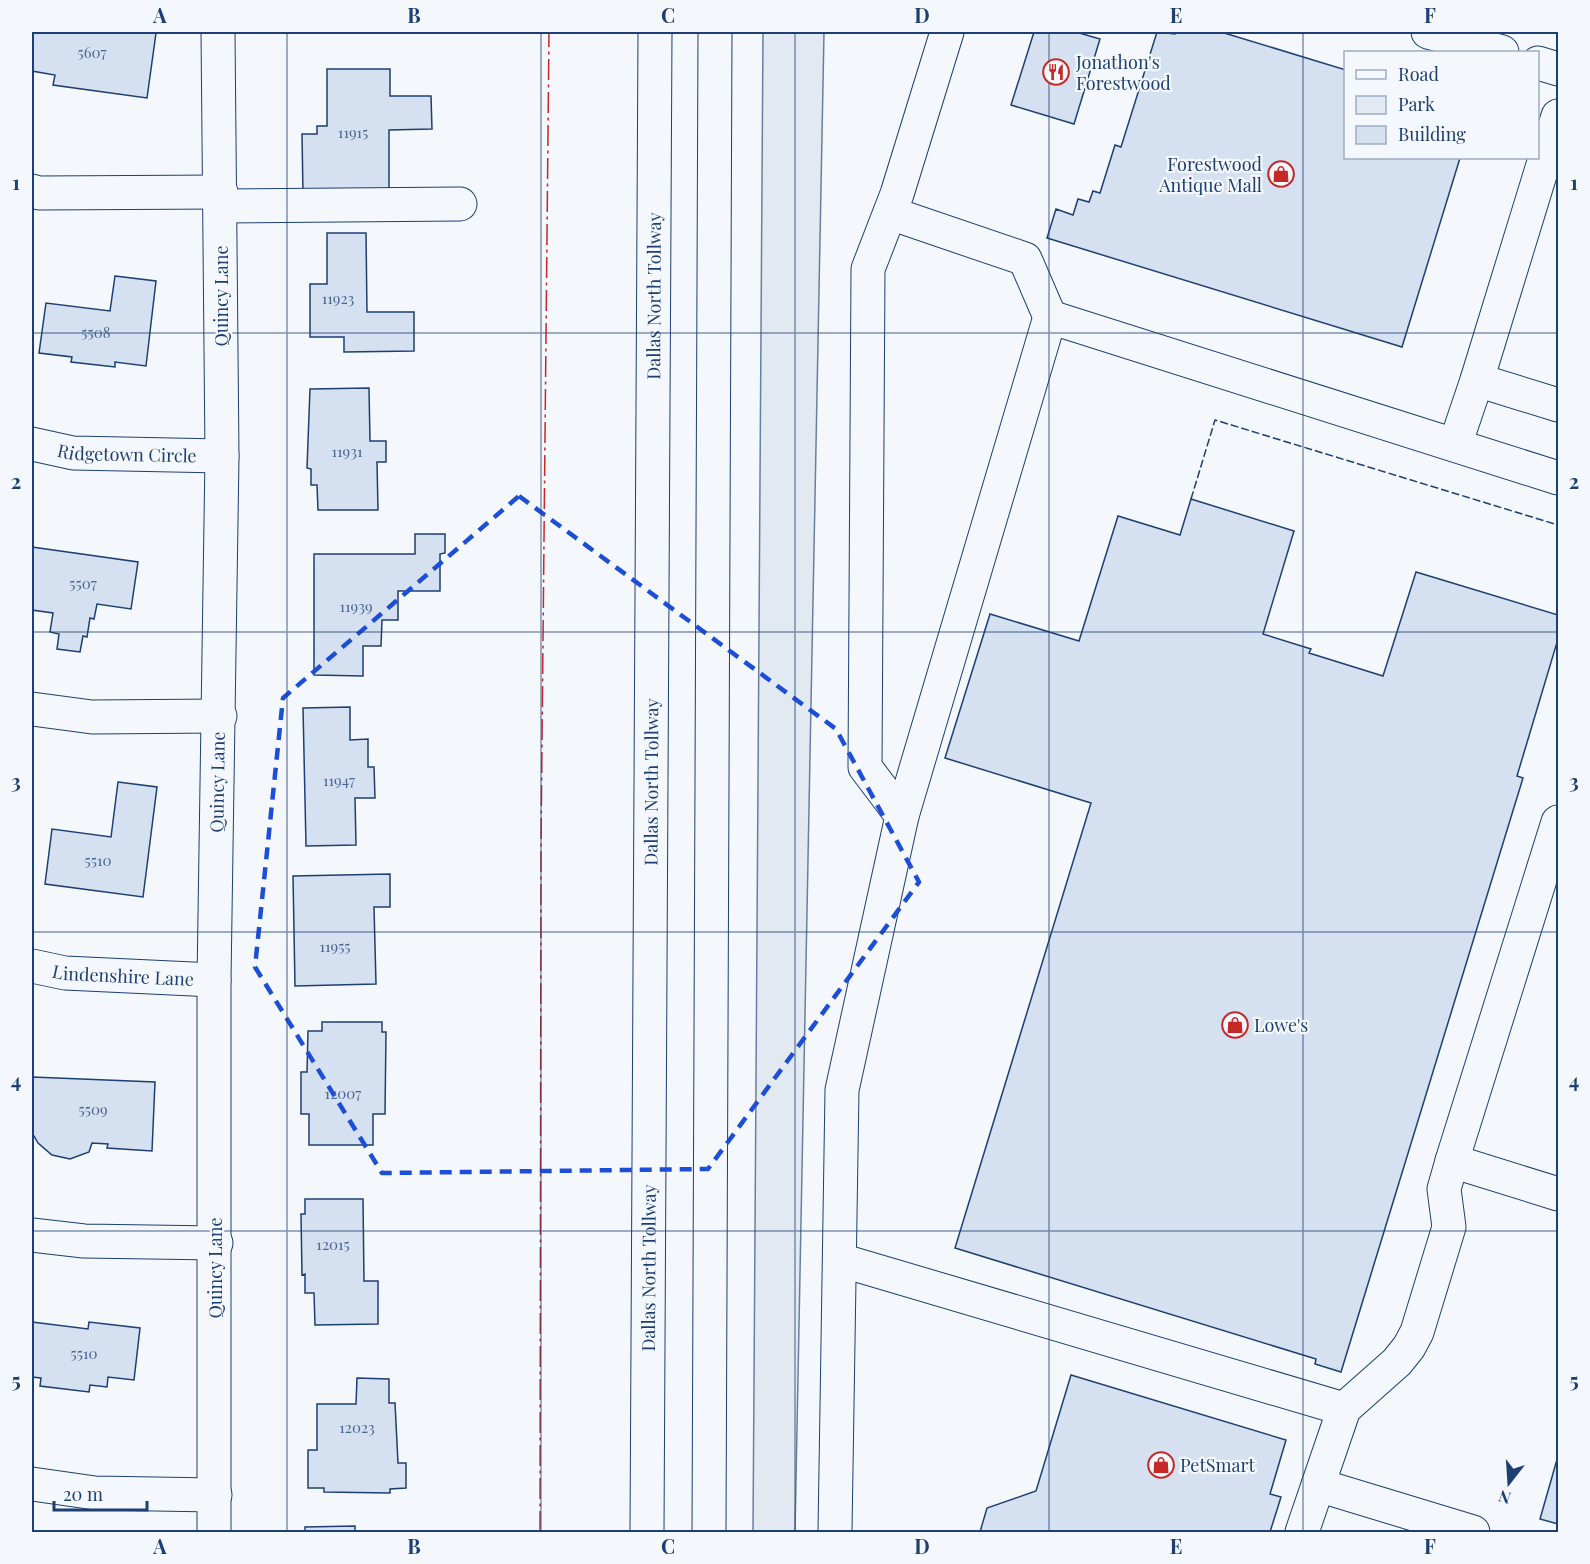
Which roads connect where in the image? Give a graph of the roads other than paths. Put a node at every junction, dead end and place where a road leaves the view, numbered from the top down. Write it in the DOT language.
graph roads {
  1 [pos="218,32"];
  2 [pos="655,32"];
  3 [pos="715,32"];
  4 [pos="947,32"];
  5 [pos="1428,32"];
  6 [pos="1498,51"];
  7 [pos="1539,63"];
  8 [pos="1558,69"];
  9 [pos="1558,116"];
  10 [pos="32,191"];
  11 [pos="221,199"];
  12 [pos="460,204"];
  13 [pos="890,213"];
  14 [pos="1050,317"];
  15 [pos="1477,380"];
  16 [pos="1558,405"];
  17 [pos="32,444"];
  18 [pos="1455,445"];
  19 [pos="222,456"];
  20 [pos="1558,478"];
  21 [pos="32,709"];
  22 [pos="220,716"];
  23 [pos="902,816"];
  24 [pos="1558,822"];
  25 [pos="32,966"];
  26 [pos="214,980"];
  27 [pos="1452,1161"];
  28 [pos="1558,1194"];
  29 [pos="32,1235"];
  30 [pos="216,1244"];
  31 [pos="840,1260"];
  32 [pos="1344,1408"];
  33 [pos="32,1484"];
  34 [pos="1317,1485"];
  35 [pos="214,1495"];
  36 [pos="214,1533"];
  37 [pos="647,1533"];
  38 [pos="709,1533"];
  39 [pos="835,1533"];
  40 [pos="1302,1533"];
  41 [pos="1473,1533"];
  1 -- 11 [label="main road, Quincy Lane"];
  2 -- 37 [label="main road, Dallas North Tollway"];
  3 -- 38 [label="main road"];
  4 -- 13 [label="main road"];
  5 -- 6 [label="main road"];
  7 -- 8 [label="main road"];
  9 -- 15 [label="main road"];
  10 -- 11 [label="main road"];
  11 -- 12 [label="main road"];
  11 -- 19 [label="main road, Quincy Lane"];
  13 -- 14 [label="main road"];
  13 -- 23 [label="main road"];
  14 -- 18 [label="main road"];
  14 -- 23 [label="main road"];
  15 -- 16 [label="main road"];
  15 -- 18 [label="main road"];
  17 -- 19 [label="main road, Ridgetown Circle"];
  18 -- 20 [label="main road"];
  19 -- 22 [label="main road, Quincy Lane"];
  21 -- 22 [label="main road"];
  22 -- 26 [label="main road, Quincy Lane"];
  23 -- 31 [label="main road"];
  24 -- 27 [label="main road"];
  25 -- 26 [label="main road, Lindenshire Lane"];
  26 -- 30 [label="main road, Quincy Lane"];
  27 -- 28 [label="main road"];
  27 -- 32 [label="main road"];
  29 -- 30 [label="main road"];
  30 -- 35 [label="main road, Quincy Lane"];
  31 -- 32 [label="main road"];
  31 -- 39 [label="main road"];
  32 -- 34 [label="main road"];
  33 -- 35 [label="main road"];
  34 -- 40 [label="main road"];
  34 -- 41 [label="main road"];
  35 -- 36 [label="main road, Quincy Lane"];
}
